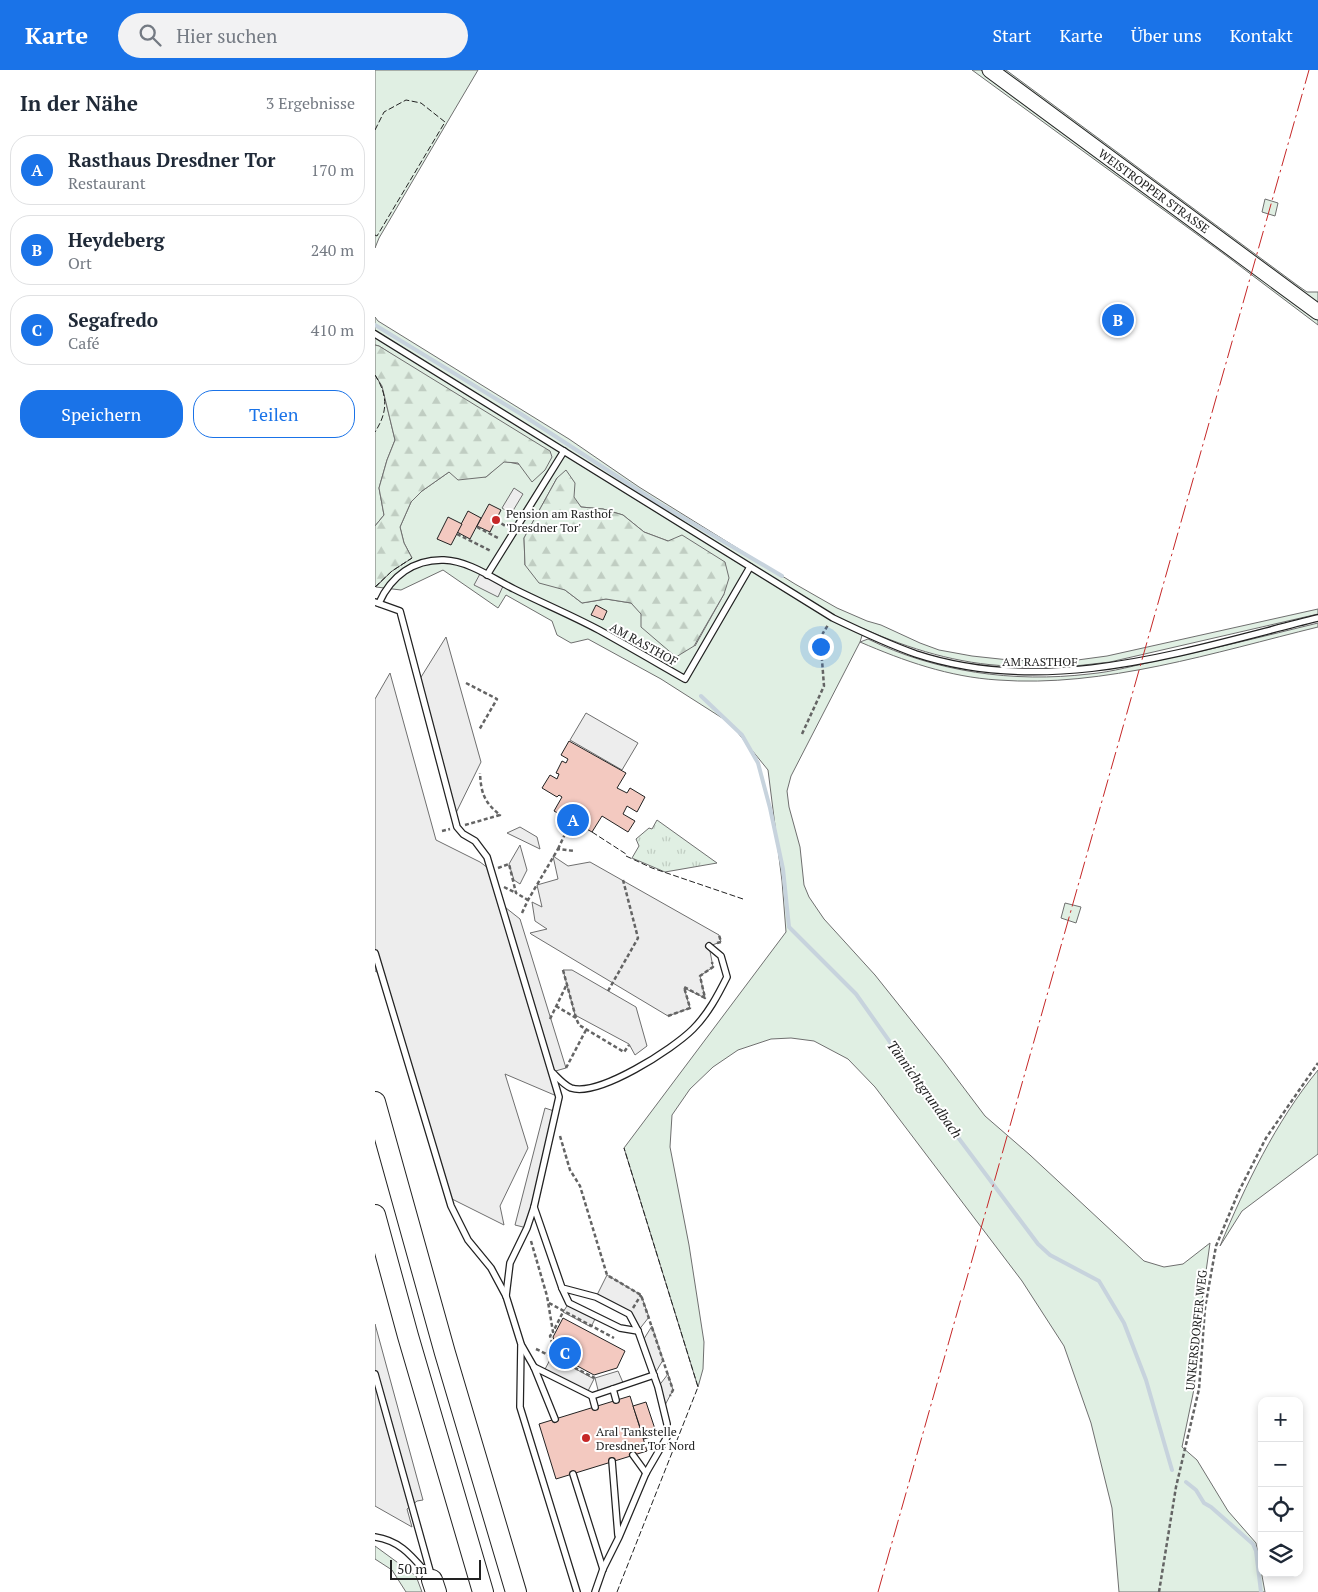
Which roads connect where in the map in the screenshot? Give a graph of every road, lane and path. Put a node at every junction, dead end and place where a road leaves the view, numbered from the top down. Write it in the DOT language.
graph roads {
  1 [pos="990,70"];
  2 [pos="1318,312"];
  3 [pos="375,334"];
  4 [pos="564,451"];
  5 [pos="496,520"];
  6 [pos="477,527"];
  7 [pos="507,527"];
  8 [pos="457,534"];
  9 [pos="499,539"];
  10 [pos="491,551"];
  11 [pos="750,567"];
  12 [pos="484,574"];
  13 [pos="377,602"];
  14 [pos="833,618"];
  15 [pos="1318,618"];
  16 [pos="466,683"];
  17 [pos="479,730"];
  18 [pos="801,734"];
  19 [pos="479,773"];
  20 [pos="457,827"];
  21 [pos="442,831"];
  22 [pos="565,834"];
  23 [pos="558,849"];
  24 [pos="574,851"];
  25 [pos="498,868"];
  26 [pos="623,880"];
  27 [pos="503,886"];
  28 [pos="516,893"];
  29 [pos="528,900"];
  30 [pos="521,913"];
  31 [pos="719,934"];
  32 [pos="709,946"];
  33 [pos="375,953"];
  34 [pos="563,970"];
  35 [pos="567,984"];
  36 [pos="608,991"];
  37 [pos="555,1006"];
  38 [pos="668,1016"];
  39 [pos="576,1018"];
  40 [pos="550,1019"];
  41 [pos="585,1030"];
  42 [pos="629,1044"];
  43 [pos="1318,1063"];
  44 [pos="565,1068"];
  45 [pos="552,1072"];
  46 [pos="375,1102"];
  47 [pos="561,1129"];
  48 [pos="534,1207"];
  49 [pos="375,1215"];
  50 [pos="527,1228"];
  51 [pos="562,1288"];
  52 [pos="506,1296"];
  53 [pos="548,1303"];
  54 [pos="563,1312"];
  55 [pos="639,1330"];
  56 [pos="553,1332"];
  57 [pos="614,1338"];
  58 [pos="521,1344"];
  59 [pos="536,1349"];
  60 [pos="557,1359"];
  61 [pos="534,1367"];
  62 [pos="375,1374"];
  63 [pos="654,1375"];
  64 [pos="595,1378"];
  65 [pos="613,1389"];
  66 [pos="592,1396"];
  67 [pos="616,1400"];
  68 [pos="595,1407"];
  69 [pos="664,1407"];
  70 [pos="555,1419"];
  71 [pos="633,1455"];
  72 [pos="613,1461"];
  73 [pos="646,1473"];
  74 [pos="573,1474"];
  75 [pos="375,1537"];
  76 [pos="619,1537"];
  77 [pos="603,1569"];
  78 [pos="434,1586"];
  79 [pos="483,1592"];
  80 [pos="516,1592"];
  81 [pos="577,1592"];
  82 [pos="595,1592"];
  83 [pos="1159,1592"];
  1 -- 2 [label="street, WEISTROPPER STRASSE"];
  3 -- 4 [label="lane, AM RASTHOF"];
  4 -- 11 [label="lane, AM RASTHOF"];
  4 -- 12 [label="lane"];
  5 -- 7 [label="path"];
  6 -- 9 [label="path"];
  8 -- 10 [label="path"];
  11 -- 12 [label="lane, AM RASTHOF"];
  11 -- 14 [label="lane, AM RASTHOF"];
  12 -- 13 [label="lane"];
  13 -- 20 [label="lane"];
  14 -- 15 [label="lane, AM RASTHOF"];
  14 -- 18 [label="path"];
  16 -- 17 [label="path"];
  19 -- 20 [label="path"];
  20 -- 21 [label="path"];
  20 -- 45 [label="lane"];
  22 -- 23 [label="path"];
  23 -- 24 [label="path"];
  23 -- 29 [label="path"];
  25 -- 28 [label="path"];
  26 -- 36 [label="path"];
  27 -- 28 [label="path"];
  28 -- 29 [label="path"];
  29 -- 30 [label="path"];
  31 -- 32 [label="path"];
  32 -- 38 [label="path"];
  32 -- 45 [label="lane"];
  33 -- 52 [label="lane"];
  34 -- 35 [label="path"];
  35 -- 37 [label="path"];
  35 -- 39 [label="path"];
  37 -- 39 [label="path"];
  37 -- 40 [label="path"];
  39 -- 41 [label="path"];
  41 -- 42 [label="path"];
  41 -- 44 [label="path"];
  43 -- 83 [label="path, UNKERSDORFER WEG"];
  45 -- 48 [label="lane"];
  46 -- 80 [label="highway"];
  47 -- 69 [label="path"];
  48 -- 50 [label="lane"];
  48 -- 51 [label="lane"];
  49 -- 79 [label="highway"];
  50 -- 52 [label="lane"];
  50 -- 53 [label="path"];
  51 -- 55 [label="lane"];
  51 -- 55 [label="lane"];
  52 -- 58 [label="lane"];
  53 -- 54 [label="path"];
  53 -- 56 [label="path"];
  54 -- 56 [label="path"];
  54 -- 57 [label="path"];
  55 -- 63 [label="lane"];
  56 -- 60 [label="path"];
  58 -- 61 [label="lane"];
  58 -- 81 [label="lane"];
  59 -- 60 [label="path"];
  60 -- 64 [label="path"];
  61 -- 66 [label="lane"];
  61 -- 70 [label="lane"];
  62 -- 78 [label="lane"];
  63 -- 65 [label="lane"];
  63 -- 69 [label="lane"];
  65 -- 66 [label="lane"];
  65 -- 67 [label="lane"];
  66 -- 68 [label="lane"];
  69 -- 73 [label="lane"];
  71 -- 73 [label="lane"];
  72 -- 76 [label="lane"];
  73 -- 76 [label="lane"];
  74 -- 77 [label="lane"];
  75 -- 78 [label="lane"];
  76 -- 77 [label="lane"];
  77 -- 82 [label="lane"];
}
